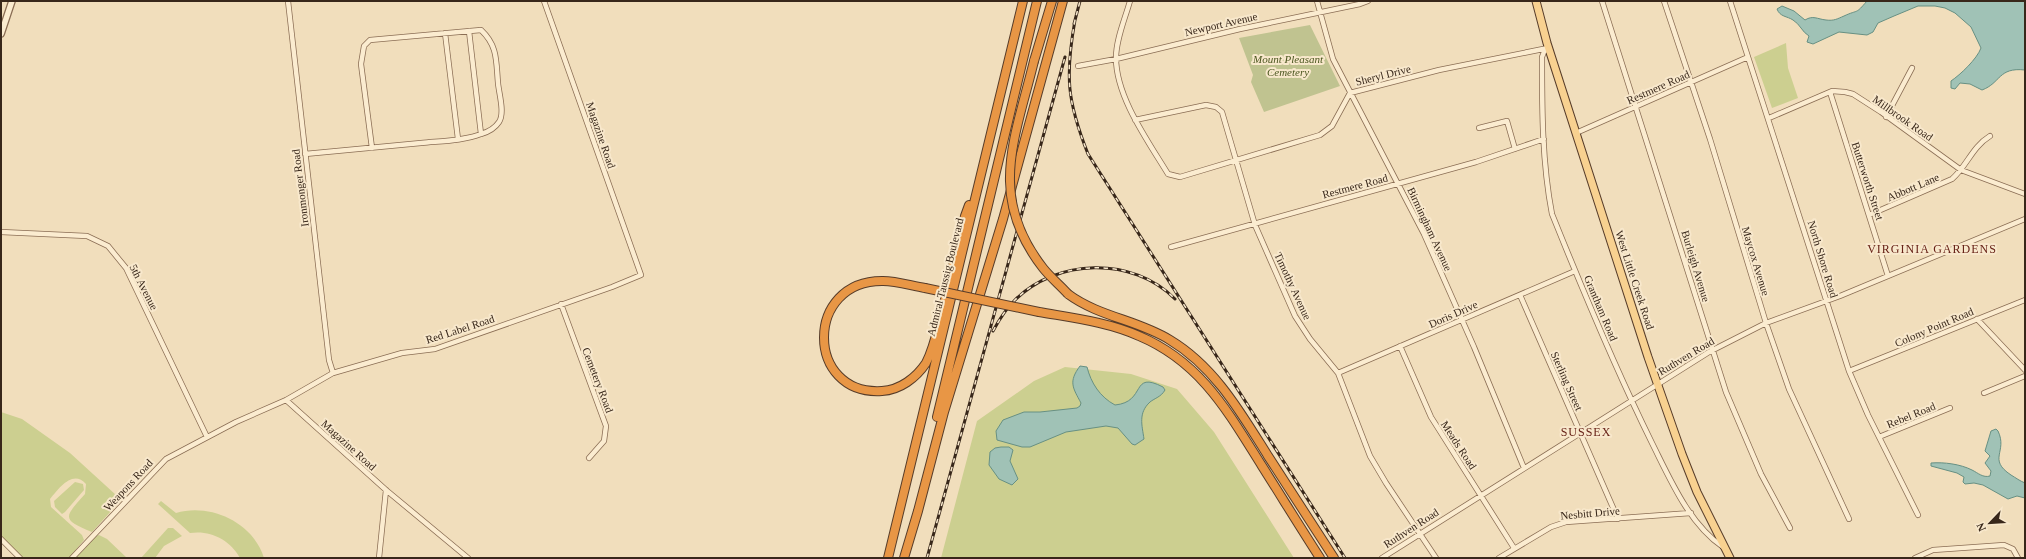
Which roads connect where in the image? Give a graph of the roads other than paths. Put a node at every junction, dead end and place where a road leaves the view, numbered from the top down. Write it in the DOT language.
graph roads {
  1 [pos="12,1"];
  2 [pos="288,1"];
  3 [pos="544,1"];
  4 [pos="1023,1"];
  5 [pos="1037,1"];
  6 [pos="1047,1"];
  7 [pos="1052,1"];
  8 [pos="1063,1"];
  9 [pos="1130,1"];
  10 [pos="1317,1"];
  11 [pos="1368,1"];
  12 [pos="1536,1"];
  13 [pos="1602,1"];
  14 [pos="1664,1"];
  15 [pos="1730,1"];
  16 [pos="1320,12"];
  17 [pos="469,31"];
  18 [pos="445,33"];
  19 [pos="1,34"];
  20 [pos="1548,48"];
  21 [pos="1037,50"];
  22 [pos="1748,57"];
  23 [pos="1116,59"];
  24 [pos="1078,66"];
  25 [pos="1912,68"];
  26 [pos="1691,82"];
  27 [pos="1350,92"];
  28 [pos="1830,92"];
  29 [pos="1636,106"];
  30 [pos="1886,116"];
  31 [pos="1769,118"];
  32 [pos="1135,120"];
  33 [pos="1479,128"];
  34 [pos="1576,133"];
  35 [pos="481,134"];
  36 [pos="1990,136"];
  37 [pos="458,139"];
  38 [pos="1544,139"];
  39 [pos="372,148"];
  40 [pos="1515,149"];
  41 [pos="305,154"];
  42 [pos="1237,160"];
  43 [pos="1961,170"];
  44 [pos="980,179"];
  45 [pos="1398,183"];
  46 [pos="2025,194"];
  47 [pos="1869,215"];
  48 [pos="2025,219"];
  49 [pos="1255,225"];
  50 [pos="1,232"];
  51 [pos="1171,248"];
  52 [pos="1575,271"];
  53 [pos="641,275"];
  54 [pos="1888,276"];
  55 [pos="1520,295"];
  56 [pos="1827,300"];
  57 [pos="2025,300"];
  58 [pos="561,304"];
  59 [pos="1462,319"];
  60 [pos="1977,319"];
  61 [pos="1766,323"];
  62 [pos="1400,346"];
  63 [pos="1713,350"];
  64 [pos="2025,370"];
  65 [pos="1849,371"];
  66 [pos="333,373"];
  67 [pos="1338,373"];
  68 [pos="2025,376"];
  69 [pos="1657,384"];
  70 [pos="1984,393"];
  71 [pos="286,400"];
  72 [pos="1631,401"];
  73 [pos="1950,408"];
  74 [pos="1580,433"];
  75 [pos="207,437"];
  76 [pos="1879,437"];
  77 [pos="589,458"];
  78 [pos="1524,468"];
  79 [pos="386,490"];
  80 [pos="1480,495"];
  81 [pos="1690,513"];
  82 [pos="1918,515"];
  83 [pos="1618,519"];
  84 [pos="1849,519"];
  85 [pos="1790,528"];
  86 [pos="1419,534"];
  87 [pos="1,539"];
  88 [pos="1514,548"];
  89 [pos="1725,548"];
  90 [pos="20,558"];
  91 [pos="72,558"];
  92 [pos="379,558"];
  93 [pos="468,558"];
  94 [pos="888,558"];
  95 [pos="903,558"];
  96 [pos="1320,558"];
  97 [pos="1334,558"];
  98 [pos="1382,558"];
  99 [pos="1436,558"];
  100 [pos="1499,558"];
  101 [pos="1730,558"];
  102 [pos="1914,558"];
  103 [pos="2018,558"];
  1 -- 19 [label="street"];
  2 -- 41 [label="street, Ironmonger Road"];
  3 -- 53 [label="street, Magazine Road"];
  4 -- 44 [label="highway, Admiral Taussig Boulevard"];
  5 -- 95 [label="highway"];
  6 -- 21 [label="highway"];
  7 -- 21 [label="highway"];
  8 -- 95 [label="highway"];
  9 -- 23 [label="street"];
  10 -- 16 [label="street, Birmingham Avenue"];
  11 -- 16 [label="street, Newport Avenue"];
  12 -- 20 [label="main road, West Little Creek Road"];
  13 -- 29 [label="street, Burleigh Avenue"];
  14 -- 26 [label="street, Maycox Avenue"];
  15 -- 22 [label="street, North Shore Road"];
  16 -- 23 [label="street, Newport Avenue"];
  16 -- 27 [label="street, Birmingham Avenue"];
  17 -- 18 [label="street"];
  17 -- 35 [label="street"];
  17 -- 35 [label="street"];
  18 -- 37 [label="street"];
  18 -- 39 [label="street"];
  20 -- 27 [label="street, Sheryl Drive"];
  20 -- 34 [label="main road, West Little Creek Road"];
  20 -- 38 [label="street, Grantham Road"];
  21 -- 97 [label="highway, bridge"];
  22 -- 26 [label="street, Restmere Road"];
  22 -- 31 [label="street, North Shore Road"];
  23 -- 24 [label="street, Newport Avenue"];
  23 -- 32 [label="street, Sheryl Drive"];
  25 -- 30 [label="street"];
  26 -- 29 [label="street, Restmere Road"];
  26 -- 61 [label="street, Maycox Avenue"];
  27 -- 42 [label="street, Sheryl Drive"];
  27 -- 45 [label="street, Birmingham Avenue"];
  28 -- 30 [label="street, Millbrook Road"];
  28 -- 31 [label="street, Millbrook Road"];
  28 -- 47 [label="street, Butterworth Street"];
  29 -- 34 [label="street, Restmere Road"];
  29 -- 63 [label="street, Burleigh Avenue"];
  30 -- 43 [label="street, Millbrook Road"];
  31 -- 56 [label="street, North Shore Road"];
  32 -- 42 [label="street, Sheryl Drive"];
  32 -- 42 [label="street, Timothy Avenue"];
  33 -- 40 [label="street"];
  34 -- 69 [label="main road, West Little Creek Road"];
  35 -- 37 [label="street"];
  36 -- 43 [label="street, Abbott Lane"];
  37 -- 39 [label="street"];
  38 -- 40 [label="street, Restmere Road"];
  38 -- 52 [label="street, Grantham Road"];
  39 -- 41 [label="street"];
  40 -- 45 [label="street, Restmere Road"];
  41 -- 66 [label="street, Ironmonger Road"];
  42 -- 49 [label="street, Timothy Avenue"];
  43 -- 46 [label="street, Millbrook Road"];
  43 -- 47 [label="street, Abbott Lane"];
  44 -- 94 [label="highway, Admiral Taussig Boulevard"];
  44 -- 96 [label="highway, bridge"];
  45 -- 49 [label="street, Restmere Road"];
  45 -- 59 [label="street, Birmingham Avenue"];
  47 -- 54 [label="street, Butterworth Street"];
  48 -- 54 [label="street, Ruthven Road"];
  49 -- 51 [label="street, Restmere Road"];
  49 -- 67 [label="street, Timothy Avenue"];
  50 -- 75 [label="street, 5th Avenue"];
  52 -- 55 [label="street, Doris Drive"];
  52 -- 72 [label="street, Grantham Road"];
  53 -- 58 [label="street, Red Label Road"];
  54 -- 56 [label="street, Ruthven Road"];
  55 -- 59 [label="street, Doris Drive"];
  55 -- 74 [label="street, Sterling Street"];
  56 -- 61 [label="street, Ruthven Road"];
  56 -- 65 [label="street, North Shore Road"];
  57 -- 60 [label="street, Colony Point Road"];
  58 -- 66 [label="street, Red Label Road"];
  58 -- 77 [label="street, Cemetery Road"];
  59 -- 62 [label="street, Doris Drive"];
  59 -- 78 [label="street, Birmingham Avenue"];
  60 -- 64 [label="street"];
  60 -- 65 [label="street, Colony Point Road"];
  61 -- 63 [label="street, Ruthven Road"];
  61 -- 84 [label="street, Maycox Avenue"];
  62 -- 67 [label="street, Doris Drive"];
  62 -- 80 [label="street, Meads Road"];
  63 -- 69 [label="street, Ruthven Road"];
  63 -- 85 [label="street, Burleigh Avenue"];
  65 -- 76 [label="street, North Shore Road"];
  66 -- 71 [label="street, Red Label Road"];
  67 -- 86 [label="street, Timothy Avenue"];
  68 -- 70 [label="street"];
  69 -- 72 [label="street, Ruthven Road"];
  69 -- 89 [label="main road, West Little Creek Road"];
  71 -- 75 [label="street"];
  71 -- 79 [label="street, Magazine Road"];
  72 -- 74 [label="street, Ruthven Road"];
  72 -- 81 [label="street, Grantham Road"];
  73 -- 76 [label="street, Rebel Road"];
  74 -- 78 [label="street, Ruthven Road"];
  74 -- 83 [label="street, Sterling Street"];
  75 -- 91 [label="street, Weapons Road"];
  76 -- 82 [label="street, North Shore Road"];
  78 -- 80 [label="street, Ruthven Road"];
  79 -- 92 [label="street"];
  79 -- 93 [label="street, Magazine Road"];
  80 -- 86 [label="street, Ruthven Road"];
  80 -- 88 [label="street, Meads Road"];
  81 -- 83 [label="street, Nesbitt Drive"];
  81 -- 89 [label="street, Grantham Road"];
  83 -- 88 [label="street, Nesbitt Drive"];
  86 -- 98 [label="street, Ruthven Road"];
  86 -- 99 [label="street, Timothy Avenue"];
  87 -- 90 [label="street"];
  88 -- 100 [label="street, Nesbitt Drive"];
  89 -- 101 [label="main road, West Little Creek Road"];
  102 -- 103 [label="street"];
}
